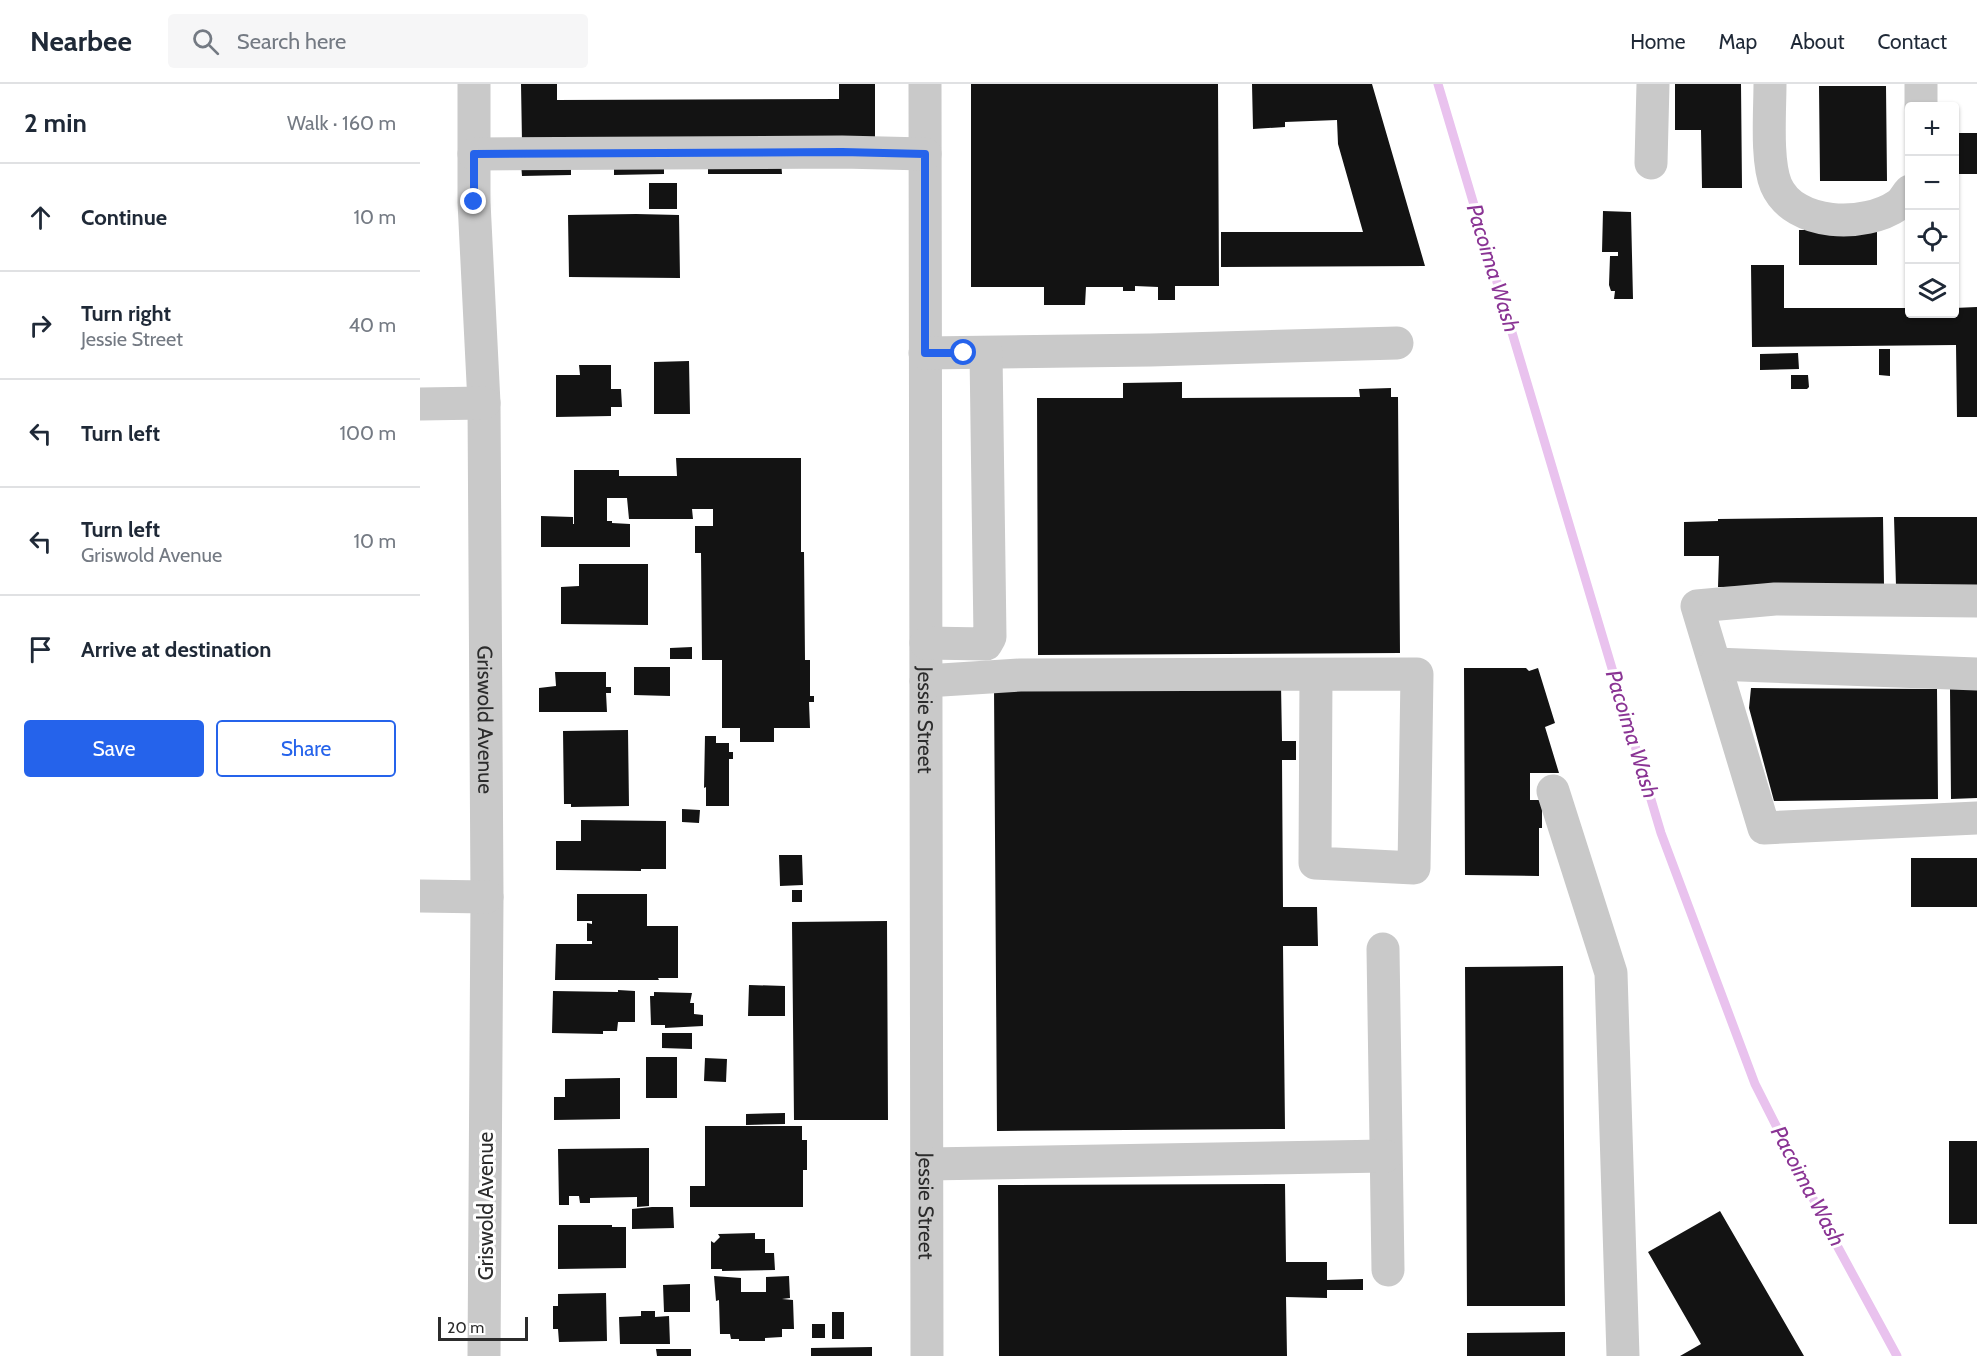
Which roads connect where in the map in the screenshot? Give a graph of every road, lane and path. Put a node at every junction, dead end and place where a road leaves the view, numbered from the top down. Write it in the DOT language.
graph roads {
  1 [pos="474,84"];
  2 [pos="925,84"];
  3 [pos="1653,84"];
  4 [pos="1770,84"];
  5 [pos="1921,84"];
  6 [pos="1921,102"];
  7 [pos="474,154"];
  8 [pos="925,154"];
  9 [pos="1651,163"];
  10 [pos="1905,197"];
  11 [pos="1397,343"];
  12 [pos="986,352"];
  13 [pos="925,353"];
  14 [pos="484,403"];
  15 [pos="420,404"];
  16 [pos="1977,601"];
  17 [pos="926,643"];
  18 [pos="1715,664"];
  19 [pos="1977,674"];
  20 [pos="1316,675"];
  21 [pos="926,681"];
  22 [pos="1553,791"];
  23 [pos="1977,818"];
  24 [pos="420,896"];
  25 [pos="487,897"];
  26 [pos="1383,949"];
  27 [pos="1385,1156"];
  28 [pos="927,1164"];
  29 [pos="1388,1270"];
  30 [pos="484,1356"];
  31 [pos="927,1356"];
  32 [pos="1623,1356"];
  1 -- 7 [label="street, Griswold Avenue"];
  2 -- 8 [label="street, Jessie Street"];
  3 -- 9 [label="street"];
  4 -- 10 [label="street"];
  5 -- 6 [label="street"];
  7 -- 8 [label="street"];
  7 -- 14 [label="street, Griswold Avenue"];
  8 -- 13 [label="street, Jessie Street"];
  11 -- 12 [label="street"];
  12 -- 13 [label="street"];
  12 -- 17 [label="street"];
  13 -- 17 [label="street, Jessie Street"];
  14 -- 15 [label="street"];
  14 -- 25 [label="street, Griswold Avenue"];
  16 -- 18 [label="street"];
  17 -- 21 [label="street, Jessie Street"];
  18 -- 19 [label="street"];
  18 -- 23 [label="street"];
  20 -- 20 [label="street"];
  20 -- 21 [label="street"];
  21 -- 28 [label="street, Jessie Street"];
  22 -- 32 [label="street"];
  24 -- 25 [label="street"];
  25 -- 30 [label="street, Griswold Avenue"];
  26 -- 27 [label="street"];
  27 -- 28 [label="street"];
  27 -- 29 [label="street"];
  28 -- 31 [label="street, Jessie Street"];
}
